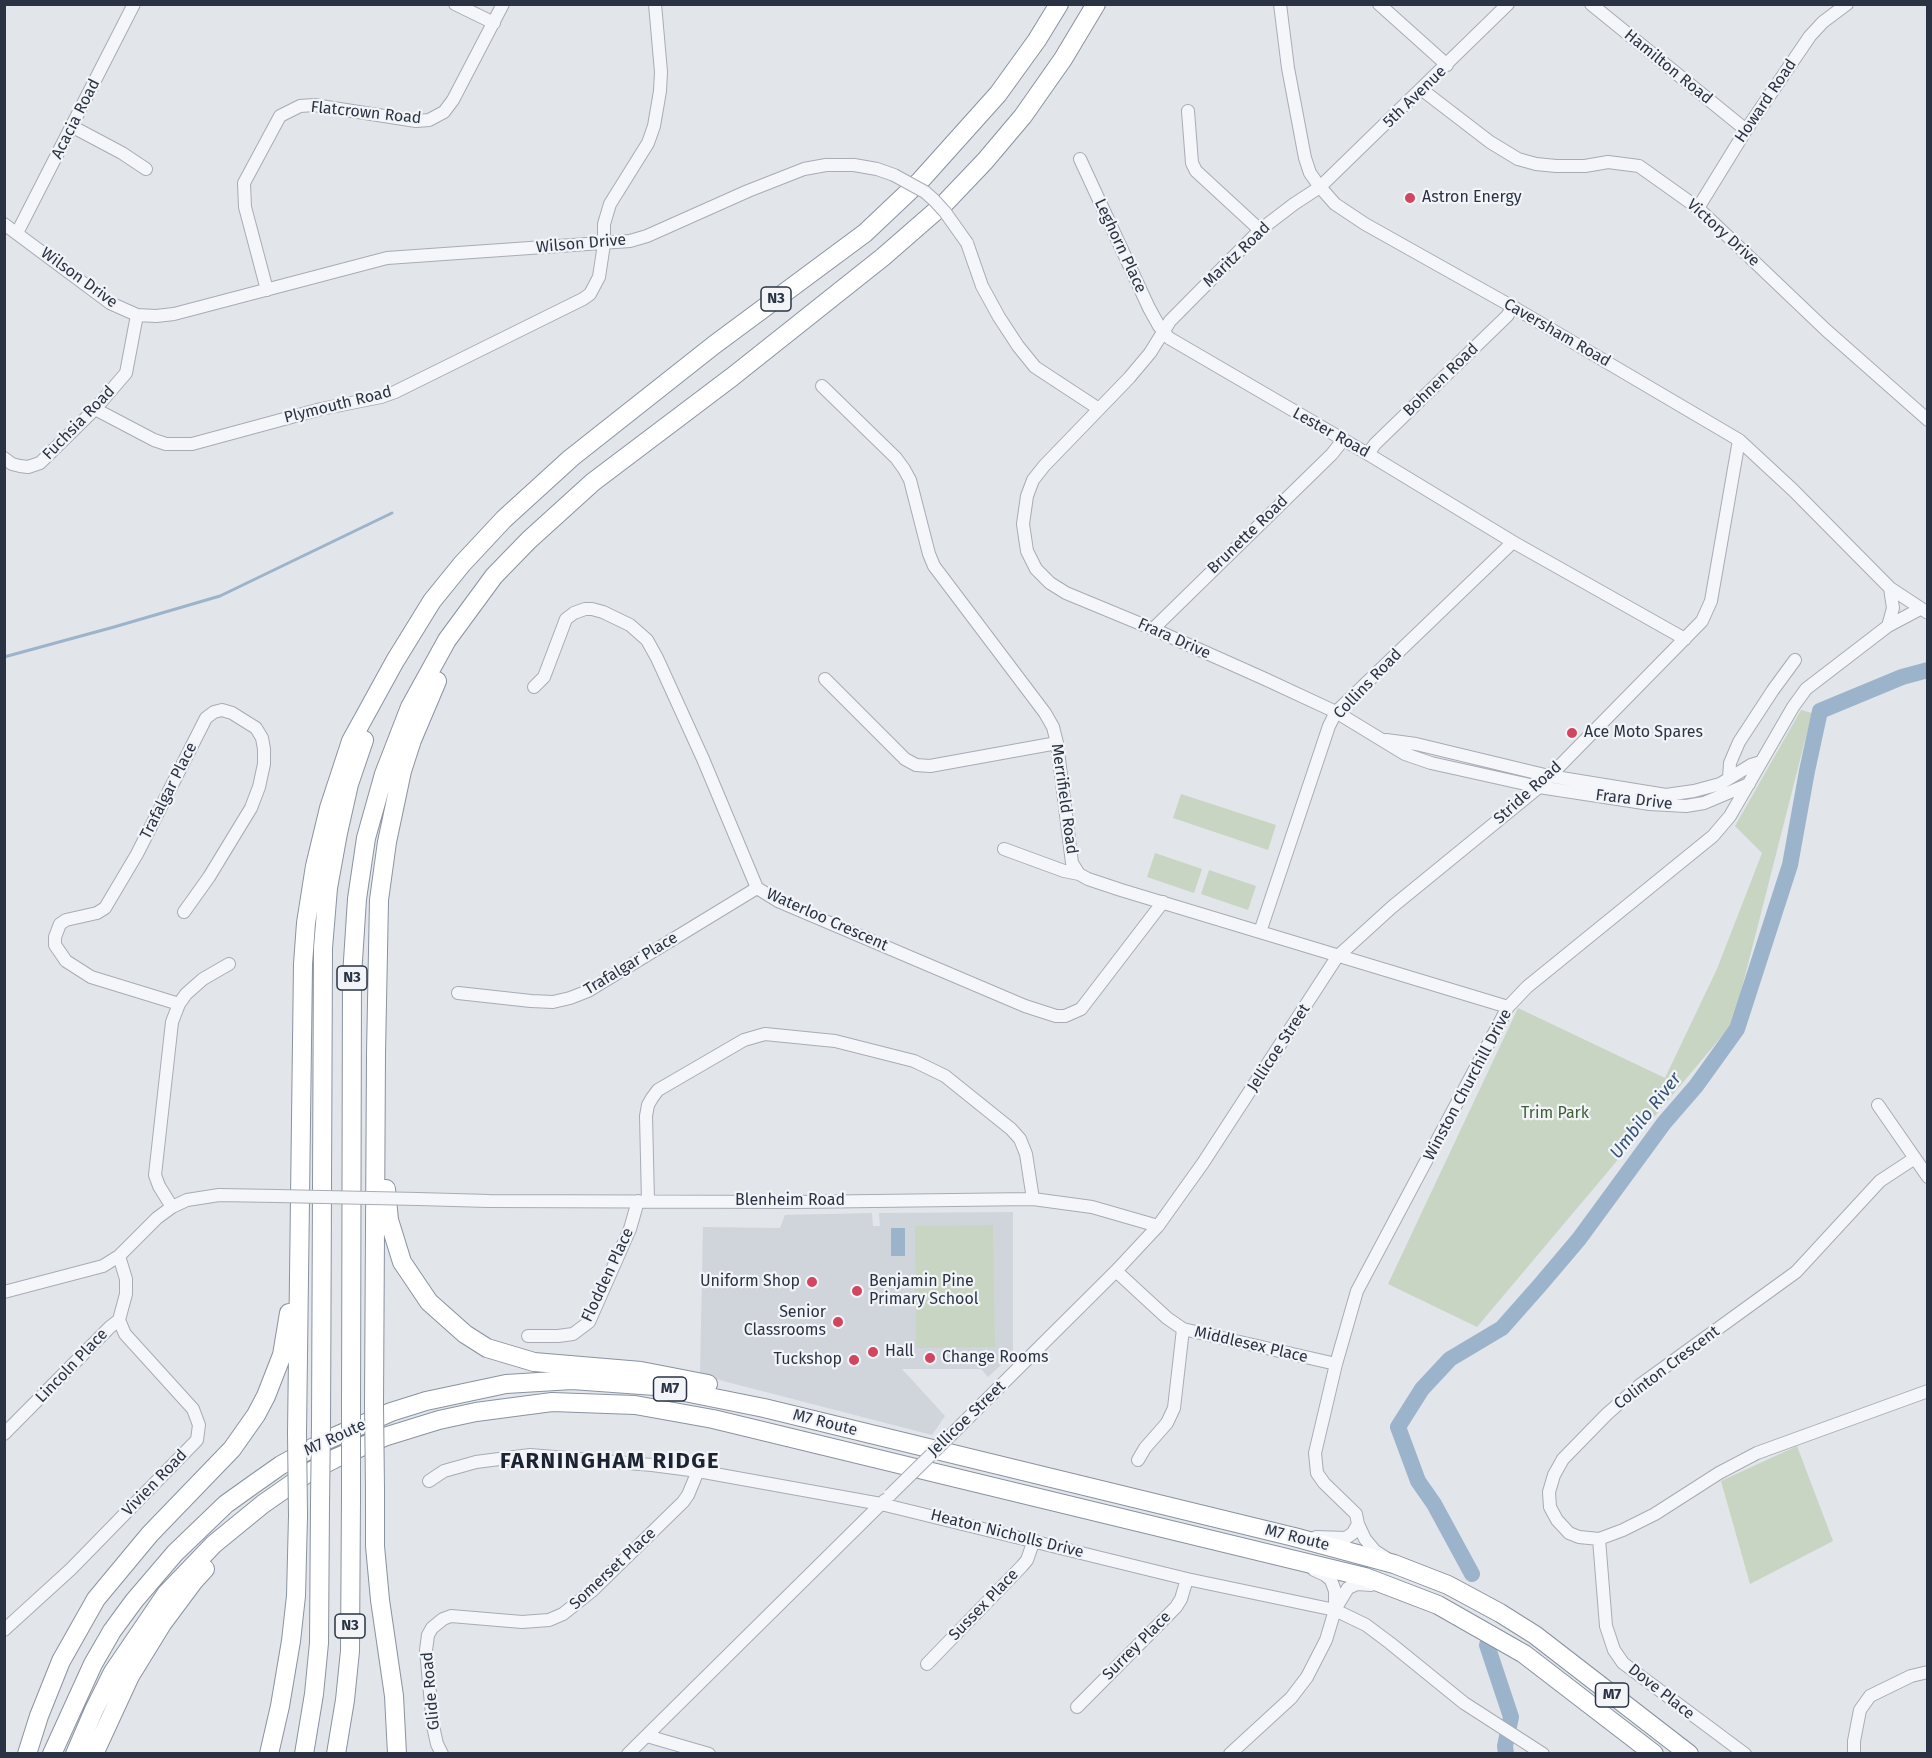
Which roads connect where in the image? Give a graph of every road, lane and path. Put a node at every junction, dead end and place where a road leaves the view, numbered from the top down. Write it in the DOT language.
graph roads {
  1 [pos="134,4"];
  2 [pos="455,4"];
  3 [pos="503,4"];
  4 [pos="655,4"];
  5 [pos="1059,4"];
  6 [pos="1096,4"];
  7 [pos="1280,4"];
  8 [pos="1379,4"];
  9 [pos="1508,4"];
  10 [pos="1591,4"];
  11 [pos="1847,4"];
  12 [pos="494,23"];
  13 [pos="1447,65"];
  14 [pos="1422,89"];
  15 [pos="1188,111"];
  16 [pos="73,127"];
  17 [pos="1746,130"];
  18 [pos="1080,159"];
  19 [pos="146,169"];
  20 [pos="1320,187"];
  21 [pos="1698,208"];
  22 [pos="4,224"];
  23 [pos="1260,230"];
  24 [pos="17,233"];
  25 [pos="604,244"];
  26 [pos="267,290"];
  27 [pos="1513,307"];
  28 [pos="137,315"];
  29 [pos="1163,332"];
  30 [pos="822,386"];
  31 [pos="95,409"];
  32 [pos="1099,409"];
  33 [pos="1928,420"];
  34 [pos="1343,440"];
  35 [pos="1739,440"];
  36 [pos="1368,454"];
  37 [pos="4,458"];
  38 [pos="1513,542"];
  39 [pos="494,576"];
  40 [pos="1890,588"];
  41 [pos="1924,611"];
  42 [pos="1888,626"];
  43 [pos="1153,629"];
  44 [pos="1685,639"];
  45 [pos="1795,660"];
  46 [pos="825,678"];
  47 [pos="387,680"];
  48 [pos="534,687"];
  49 [pos="1336,712"];
  50 [pos="1382,739"];
  51 [pos="1057,743"];
  52 [pos="1761,762"];
  53 [pos="1549,776"];
  54 [pos="1729,778"];
  55 [pos="1749,784"];
  56 [pos="1539,787"];
  57 [pos="1714,799"];
  58 [pos="1730,816"];
  59 [pos="1004,849"];
  60 [pos="1079,874"];
  61 [pos="757,888"];
  62 [pos="1163,902"];
  63 [pos="184,912"];
  64 [pos="1260,932"];
  65 [pos="1337,957"];
  66 [pos="229,964"];
  67 [pos="458,993"];
  68 [pos="179,1004"];
  69 [pos="1508,1007"];
  70 [pos="376,1053"];
  71 [pos="1878,1105"];
  72 [pos="1915,1158"];
  73 [pos="1928,1177"];
  74 [pos="1033,1199"];
  75 [pos="643,1201"];
  76 [pos="172,1207"];
  77 [pos="300,1213"];
  78 [pos="1158,1226"];
  79 [pos="119,1256"];
  80 [pos="1116,1271"];
  81 [pos="4,1292"];
  82 [pos="119,1320"];
  83 [pos="1183,1329"];
  84 [pos="528,1336"];
  85 [pos="1336,1364"];
  86 [pos="1928,1391"];
  87 [pos="4,1434"];
  88 [pos="915,1446"];
  89 [pos="1138,1460"];
  90 [pos="698,1471"];
  91 [pos="429,1481"];
  92 [pos="886,1500"];
  93 [pos="251,1512"];
  94 [pos="1358,1524"];
  95 [pos="1294,1537"];
  96 [pos="1599,1539"];
  97 [pos="1034,1540"];
  98 [pos="1288,1558"];
  99 [pos="1394,1564"];
  100 [pos="1187,1579"];
  101 [pos="1388,1586"];
  102 [pos="1335,1610"];
  103 [pos="432,1628"];
  104 [pos="4,1630"];
  105 [pos="927,1664"];
  106 [pos="1928,1672"];
  107 [pos="1077,1707"];
  108 [pos="647,1736"];
  109 [pos="27,1754"];
  110 [pos="52,1754"];
  111 [pos="75,1754"];
  112 [pos="94,1754"];
  113 [pos="269,1754"];
  114 [pos="304,1754"];
  115 [pos="336,1754"];
  116 [pos="398,1754"];
  117 [pos="442,1754"];
  118 [pos="628,1754"];
  119 [pos="710,1754"];
  120 [pos="1230,1754"];
  121 [pos="1544,1754"];
  122 [pos="1654,1754"];
  123 [pos="1689,1754"];
  124 [pos="1745,1754"];
  125 [pos="1854,1754"];
  1 -- 16 [label="street, Acacia Road"];
  2 -- 12 [label="street"];
  3 -- 12 [label="street, Flatcrown Road"];
  4 -- 25 [label="street, Plymouth Road"];
  5 -- 47 [label="highway, N3"];
  6 -- 39 [label="highway, N3"];
  7 -- 20 [label="street, Caversham Road"];
  8 -- 13 [label="street"];
  9 -- 13 [label="street, 5th Avenue"];
  10 -- 17 [label="street, Hamilton Road"];
  11 -- 17 [label="street, Howard Road"];
  12 -- 26 [label="street, Flatcrown Road"];
  13 -- 14 [label="street, 5th Avenue"];
  14 -- 20 [label="street, 5th Avenue"];
  14 -- 21 [label="street, Victory Drive"];
  15 -- 23 [label="street"];
  16 -- 19 [label="street"];
  16 -- 24 [label="street, Acacia Road"];
  17 -- 21 [label="street, Howard Road"];
  18 -- 29 [label="street, Leghorn Place"];
  20 -- 23 [label="street, Maritz Road"];
  20 -- 27 [label="street, Caversham Road"];
  21 -- 33 [label="street, Victory Drive"];
  22 -- 24 [label="street, Wilson Drive"];
  23 -- 29 [label="street, Maritz Road"];
  24 -- 28 [label="street, Wilson Drive"];
  25 -- 26 [label="street, Wilson Drive"];
  25 -- 31 [label="street, Plymouth Road"];
  25 -- 32 [label="street, Wilson Drive, bridge"];
  26 -- 28 [label="street, Wilson Drive"];
  27 -- 35 [label="street, Caversham Road"];
  27 -- 36 [label="street, Bohnen Road"];
  28 -- 31 [label="street, Fuchsia Road"];
  29 -- 32 [label="street"];
  29 -- 34 [label="street, Lester Road"];
  30 -- 51 [label="street, Merrifield Road"];
  31 -- 37 [label="street, Fuchsia Road"];
  32 -- 43 [label="street, Frara Drive"];
  34 -- 36 [label="street, Lester Road"];
  34 -- 43 [label="street, Brunette Road"];
  35 -- 40 [label="street, Caversham Road"];
  35 -- 44 [label="street, Stride Road"];
  36 -- 38 [label="street, Lester Road"];
  38 -- 44 [label="street, Lester Road"];
  38 -- 49 [label="street, Collins Road"];
  39 -- 70 [label="highway"];
  39 -- 115 [label="highway, N3, bridge"];
  40 -- 41 [label="street, Caversham Road"];
  40 -- 42 [label="street"];
  41 -- 42 [label="street, Winston Churchill Drive"];
  42 -- 52 [label="street, Winston Churchill Drive"];
  43 -- 49 [label="street, Frara Drive"];
  44 -- 53 [label="street, Stride Road"];
  45 -- 54 [label="street"];
  46 -- 51 [label="street"];
  47 -- 77 [label="highway"];
  47 -- 114 [label="highway, N3, bridge"];
  48 -- 61 [label="street, Waterloo Crescent"];
  49 -- 50 [label="street, Frara Drive"];
  49 -- 64 [label="street, Collins Road"];
  50 -- 53 [label="street, Frara Drive"];
  50 -- 56 [label="street, Frara Drive"];
  51 -- 60 [label="street, Merrifield Road"];
  52 -- 54 [label="street, Frara Drive"];
  52 -- 55 [label="street, Winston Churchill Drive"];
  53 -- 54 [label="street, Frara Drive"];
  53 -- 56 [label="street, Stride Road"];
  55 -- 57 [label="street, Frara Drive"];
  55 -- 58 [label="street, Winston Churchill Drive"];
  56 -- 57 [label="street, Frara Drive"];
  56 -- 65 [label="street, Stride Road"];
  57 -- 58 [label="street"];
  58 -- 69 [label="street, Winston Churchill Drive"];
  59 -- 60 [label="street"];
  60 -- 62 [label="street, Merrifield Road"];
  61 -- 62 [label="street, Waterloo Crescent"];
  61 -- 67 [label="street, Trafalgar Place"];
  62 -- 64 [label="street, Merrifield Road"];
  63 -- 68 [label="street, Trafalgar Place"];
  64 -- 65 [label="street, Merrifield Road"];
  65 -- 69 [label="street, Merrifield Road"];
  65 -- 78 [label="street, Jellicoe Street"];
  66 -- 68 [label="street"];
  68 -- 76 [label="street"];
  69 -- 85 [label="street, Winston Churchill Drive"];
  70 -- 88 [label="highway"];
  70 -- 116 [label="highway, bridge"];
  71 -- 72 [label="street"];
  72 -- 73 [label="street"];
  72 -- 96 [label="street, Colinton Crescent"];
  74 -- 75 [label="street, Blenheim Road"];
  74 -- 75 [label="street, Flodden Place"];
  74 -- 78 [label="street, Blenheim Road"];
  75 -- 76 [label="street, Blenheim Road, bridge"];
  75 -- 84 [label="street, Flodden Place"];
  76 -- 79 [label="street"];
  77 -- 109 [label="highway"];
  77 -- 113 [label="highway, bridge"];
  78 -- 80 [label="street, Jellicoe Street"];
  79 -- 81 [label="street"];
  79 -- 82 [label="street, Lincoln Place"];
  80 -- 83 [label="street, Middlesex Place"];
  80 -- 92 [label="street, Jellicoe Street, bridge"];
  82 -- 87 [label="street, Lincoln Place"];
  82 -- 104 [label="street, Vivien Road"];
  83 -- 85 [label="street, Middlesex Place"];
  83 -- 89 [label="street"];
  85 -- 94 [label="street, Winston Churchill Drive"];
  86 -- 96 [label="street"];
  88 -- 95 [label="highway, M7 Route / M7"];
  88 -- 110 [label="highway, M7 Route / M7"];
  90 -- 91 [label="street, Heaton Nicholls Drive"];
  90 -- 92 [label="street, Heaton Nicholls Drive"];
  90 -- 103 [label="street, Somerset Place"];
  92 -- 97 [label="street, Heaton Nicholls Drive"];
  92 -- 108 [label="street, Jellicoe Street"];
  93 -- 98 [label="highway, M7 Route / M7"];
  93 -- 111 [label="highway, M7 Route / M7"];
  93 -- 112 [label="highway"];
  94 -- 95 [label="street"];
  94 -- 99 [label="street, Winston Churchill Drive"];
  95 -- 99 [label="highway, M7 Route / M7"];
  96 -- 124 [label="street, Dove Place"];
  97 -- 100 [label="street, Heaton Nicholls Drive"];
  97 -- 105 [label="street, Sussex Place"];
  98 -- 101 [label="highway, M7 Route / M7"];
  98 -- 102 [label="street"];
  99 -- 123 [label="highway, M7 Route / M7"];
  100 -- 102 [label="street, Heaton Nicholls Drive"];
  100 -- 107 [label="street, Surrey Place"];
  101 -- 102 [label="street"];
  101 -- 122 [label="highway, M7 Route / M7"];
  102 -- 120 [label="street"];
  102 -- 121 [label="street, Heaton Nicholls Drive"];
  103 -- 117 [label="street, Glide Road"];
  106 -- 125 [label="street"];
  108 -- 118 [label="street, Jellicoe Street"];
  108 -- 119 [label="street"];
}
